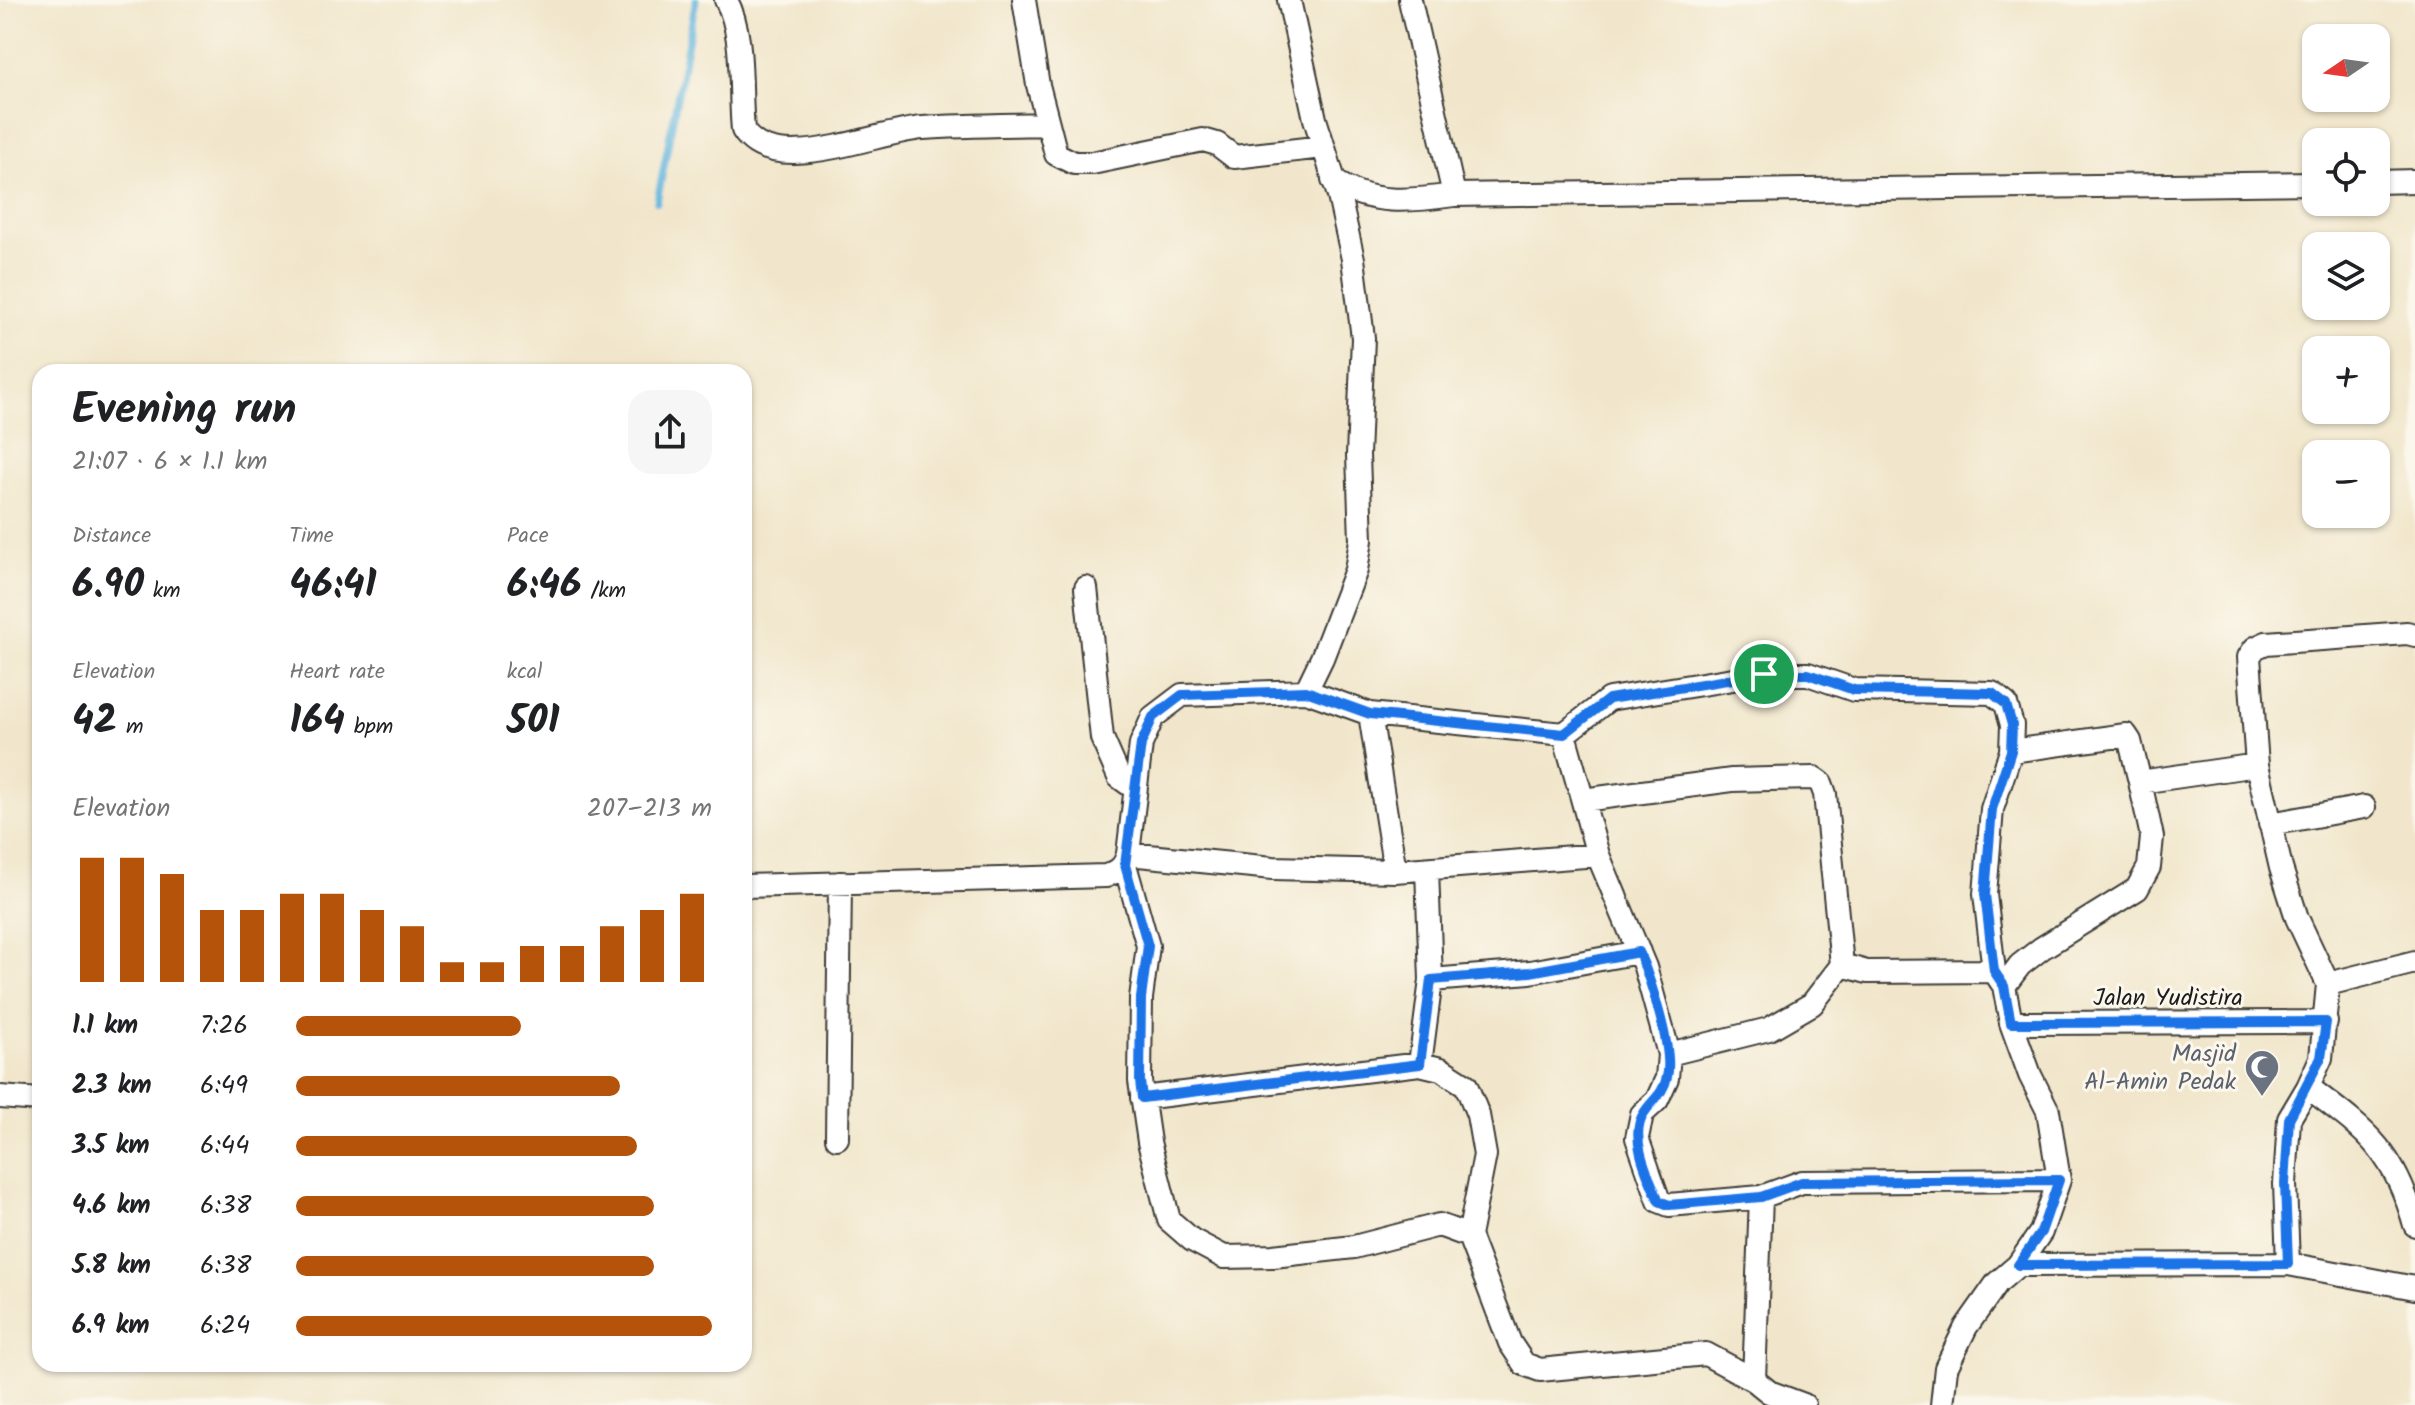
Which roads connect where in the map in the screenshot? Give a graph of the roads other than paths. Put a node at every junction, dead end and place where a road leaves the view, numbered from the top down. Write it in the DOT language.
graph roads {
  1 [pos="726,0"];
  2 [pos="1024,0"];
  3 [pos="1289,0"];
  4 [pos="1410,0"];
  5 [pos="1047,124"];
  6 [pos="1323,147"];
  7 [pos="1333,180"];
  8 [pos="2415,181"];
  9 [pos="2390,182"];
  10 [pos="2302,183"];
  11 [pos="1454,195"];
  12 [pos="1086,588"];
  13 [pos="2415,635"];
  14 [pos="1306,691"];
  15 [pos="1370,714"];
  16 [pos="1564,734"];
  17 [pos="2011,751"];
  18 [pos="2257,765"];
  19 [pos="2140,782"];
  20 [pos="1134,788"];
  21 [pos="1583,800"];
  22 [pos="2364,807"];
  23 [pos="2270,824"];
  24 [pos="1598,855"];
  25 [pos="1126,860"];
  26 [pos="1427,869"];
  27 [pos="1395,871"];
  28 [pos="840,883"];
  29 [pos="752,886"];
  30 [pos="1639,952"];
  31 [pos="2415,962"];
  32 [pos="1842,965"];
  33 [pos="1999,978"];
  34 [pos="1431,980"];
  35 [pos="2328,984"];
  36 [pos="2326,1022"];
  37 [pos="2011,1023"];
  38 [pos="1669,1054"];
  39 [pos="1420,1064"];
  40 [pos="2308,1087"];
  41 [pos="0,1097"];
  42 [pos="1142,1098"];
  43 [pos="32,1099"];
  44 [pos="837,1138"];
  45 [pos="2059,1180"];
  46 [pos="1761,1197"];
  47 [pos="2415,1225"];
  48 [pos="1469,1236"];
  49 [pos="2288,1264"];
  50 [pos="2018,1265"];
  51 [pos="2415,1288"];
  52 [pos="1754,1380"];
  53 [pos="1804,1405"];
  54 [pos="1942,1405"];
  1 -- 5 [label="street"];
  2 -- 5 [label="street"];
  3 -- 6 [label="street"];
  4 -- 11 [label="street"];
  5 -- 6 [label="street"];
  6 -- 7 [label="street"];
  7 -- 11 [label="street"];
  7 -- 14 [label="street"];
  8 -- 9 [label="street"];
  10 -- 11 [label="street"];
  12 -- 20 [label="street"];
  13 -- 18 [label="street"];
  14 -- 15 [label="street"];
  14 -- 20 [label="street"];
  15 -- 16 [label="street"];
  15 -- 27 [label="street"];
  16 -- 17 [label="street"];
  16 -- 21 [label="street"];
  17 -- 19 [label="street"];
  17 -- 33 [label="street"];
  18 -- 19 [label="street"];
  18 -- 23 [label="street"];
  19 -- 33 [label="street"];
  20 -- 25 [label="street"];
  21 -- 24 [label="street"];
  21 -- 32 [label="street"];
  22 -- 23 [label="street"];
  23 -- 35 [label="street"];
  24 -- 26 [label="street"];
  24 -- 30 [label="street"];
  25 -- 27 [label="street"];
  25 -- 28 [label="street"];
  25 -- 42 [label="street"];
  26 -- 27 [label="street"];
  26 -- 34 [label="street"];
  28 -- 29 [label="street"];
  28 -- 44 [label="street"];
  30 -- 34 [label="street"];
  30 -- 38 [label="street"];
  31 -- 35 [label="street"];
  32 -- 33 [label="street"];
  32 -- 38 [label="street"];
  33 -- 37 [label="street"];
  34 -- 39 [label="street"];
  35 -- 36 [label="street"];
  36 -- 37 [label="street, Jalan Yudistira"];
  36 -- 40 [label="street"];
  37 -- 45 [label="street"];
  38 -- 46 [label="street"];
  39 -- 42 [label="street"];
  39 -- 48 [label="street"];
  40 -- 47 [label="street"];
  40 -- 49 [label="street"];
  41 -- 43 [label="street"];
  42 -- 48 [label="street"];
  45 -- 46 [label="street"];
  45 -- 50 [label="street"];
  46 -- 52 [label="street"];
  48 -- 52 [label="street"];
  49 -- 50 [label="street"];
  49 -- 51 [label="street"];
  50 -- 54 [label="street"];
  52 -- 53 [label="street"];
}
